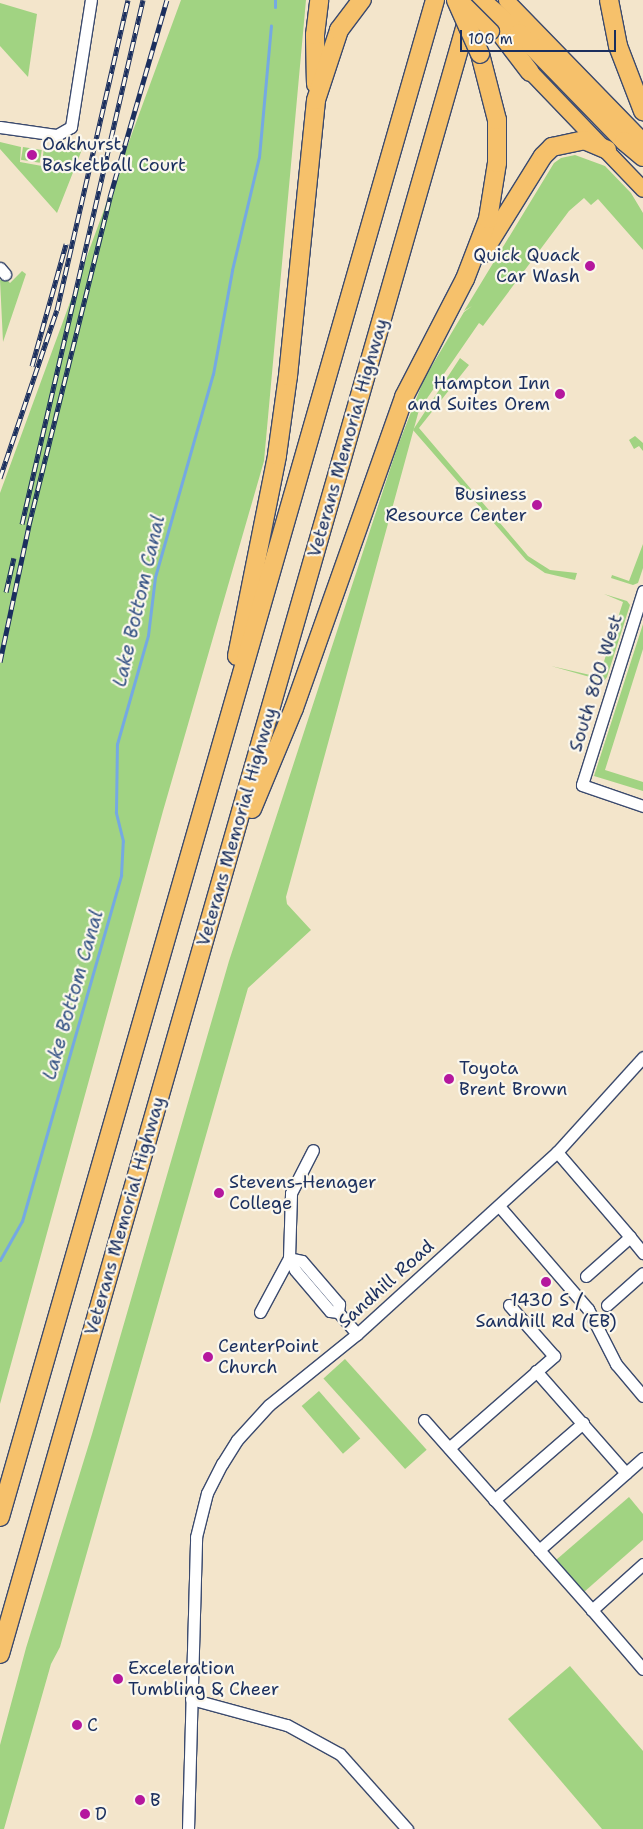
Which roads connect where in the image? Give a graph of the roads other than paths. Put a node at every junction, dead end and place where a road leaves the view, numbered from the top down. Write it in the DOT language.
graph roads {
  1 [pos="91,0"];
  2 [pos="319,0"];
  3 [pos="362,0"];
  4 [pos="435,0"];
  5 [pos="458,0"];
  6 [pos="475,0"];
  7 [pos="481,0"];
  8 [pos="609,0"];
  9 [pos="496,17"];
  10 [pos="618,46"];
  11 [pos="530,72"];
  12 [pos="643,92"];
  13 [pos="316,100"];
  14 [pos="643,111"];
  15 [pos="0,127"];
  16 [pos="643,141"];
  17 [pos="607,150"];
  18 [pos="643,157"];
  19 [pos="643,189"];
  20 [pos="465,279"];
  21 [pos="643,591"];
  22 [pos="211,782"];
  23 [pos="643,806"];
  24 [pos="222,880"];
  25 [pos="643,1057"];
  26 [pos="313,1150"];
  27 [pos="557,1152"];
  28 [pos="498,1206"];
  29 [pos="630,1237"];
  30 [pos="643,1252"];
  31 [pos="289,1258"];
  32 [pos="643,1273"];
  33 [pos="586,1276"];
  34 [pos="508,1305"];
  35 [pos="607,1305"];
  36 [pos="260,1312"];
  37 [pos="357,1334"];
  38 [pos="536,1371"];
  39 [pos="643,1396"];
  40 [pos="424,1420"];
  41 [pos="583,1423"];
  42 [pos="449,1448"];
  43 [pos="643,1458"];
  44 [pos="626,1473"];
  45 [pos="494,1500"];
  46 [pos="0,1517"];
  47 [pos="539,1550"];
  48 [pos="643,1564"];
  49 [pos="592,1610"];
  50 [pos="0,1654"];
  51 [pos="640,1661"];
  52 [pos="191,1699"];
  53 [pos="188,1829"];
  54 [pos="407,1829"];
  1 -- 15 [label="street"];
  2 -- 13 [label="highway"];
  3 -- 13 [label="highway"];
  4 -- 22 [label="highway, Veterans Memorial Highway"];
  5 -- 9 [label="main road, bridge"];
  5 -- 20 [label="highway, bridge"];
  6 -- 9 [label="highway"];
  6 -- 24 [label="highway, Veterans Memorial Highway"];
  7 -- 9 [label="highway"];
  8 -- 10 [label="highway"];
  9 -- 11 [label="highway"];
  9 -- 16 [label="main road"];
  9 -- 18 [label="highway"];
  10 -- 12 [label="highway"];
  10 -- 14 [label="highway"];
  11 -- 17 [label="main road"];
  13 -- 22 [label="highway"];
  17 -- 19 [label="main road"];
  17 -- 20 [label="highway"];
  20 -- 24 [label="highway"];
  21 -- 23 [label="street, South 800 West"];
  22 -- 46 [label="highway, Veterans Memorial Highway"];
  24 -- 50 [label="highway, Veterans Memorial Highway"];
  25 -- 27 [label="street, Sandhill Road"];
  26 -- 31 [label="street"];
  27 -- 28 [label="street, Sandhill Road"];
  27 -- 29 [label="street"];
  28 -- 37 [label="street, Sandhill Road"];
  28 -- 39 [label="street"];
  29 -- 30 [label="street"];
  29 -- 33 [label="street"];
  31 -- 36 [label="street"];
  31 -- 37 [label="street"];
  32 -- 35 [label="street"];
  34 -- 38 [label="street"];
  37 -- 52 [label="street, Sandhill Road"];
  38 -- 41 [label="street"];
  38 -- 42 [label="street"];
  40 -- 42 [label="street"];
  41 -- 44 [label="street"];
  41 -- 45 [label="street"];
  42 -- 45 [label="street"];
  43 -- 44 [label="street"];
  44 -- 47 [label="street"];
  45 -- 47 [label="street"];
  47 -- 49 [label="street"];
  48 -- 49 [label="street"];
  49 -- 51 [label="street"];
  52 -- 53 [label="street, Sandhill Road"];
  52 -- 54 [label="street"];
}
